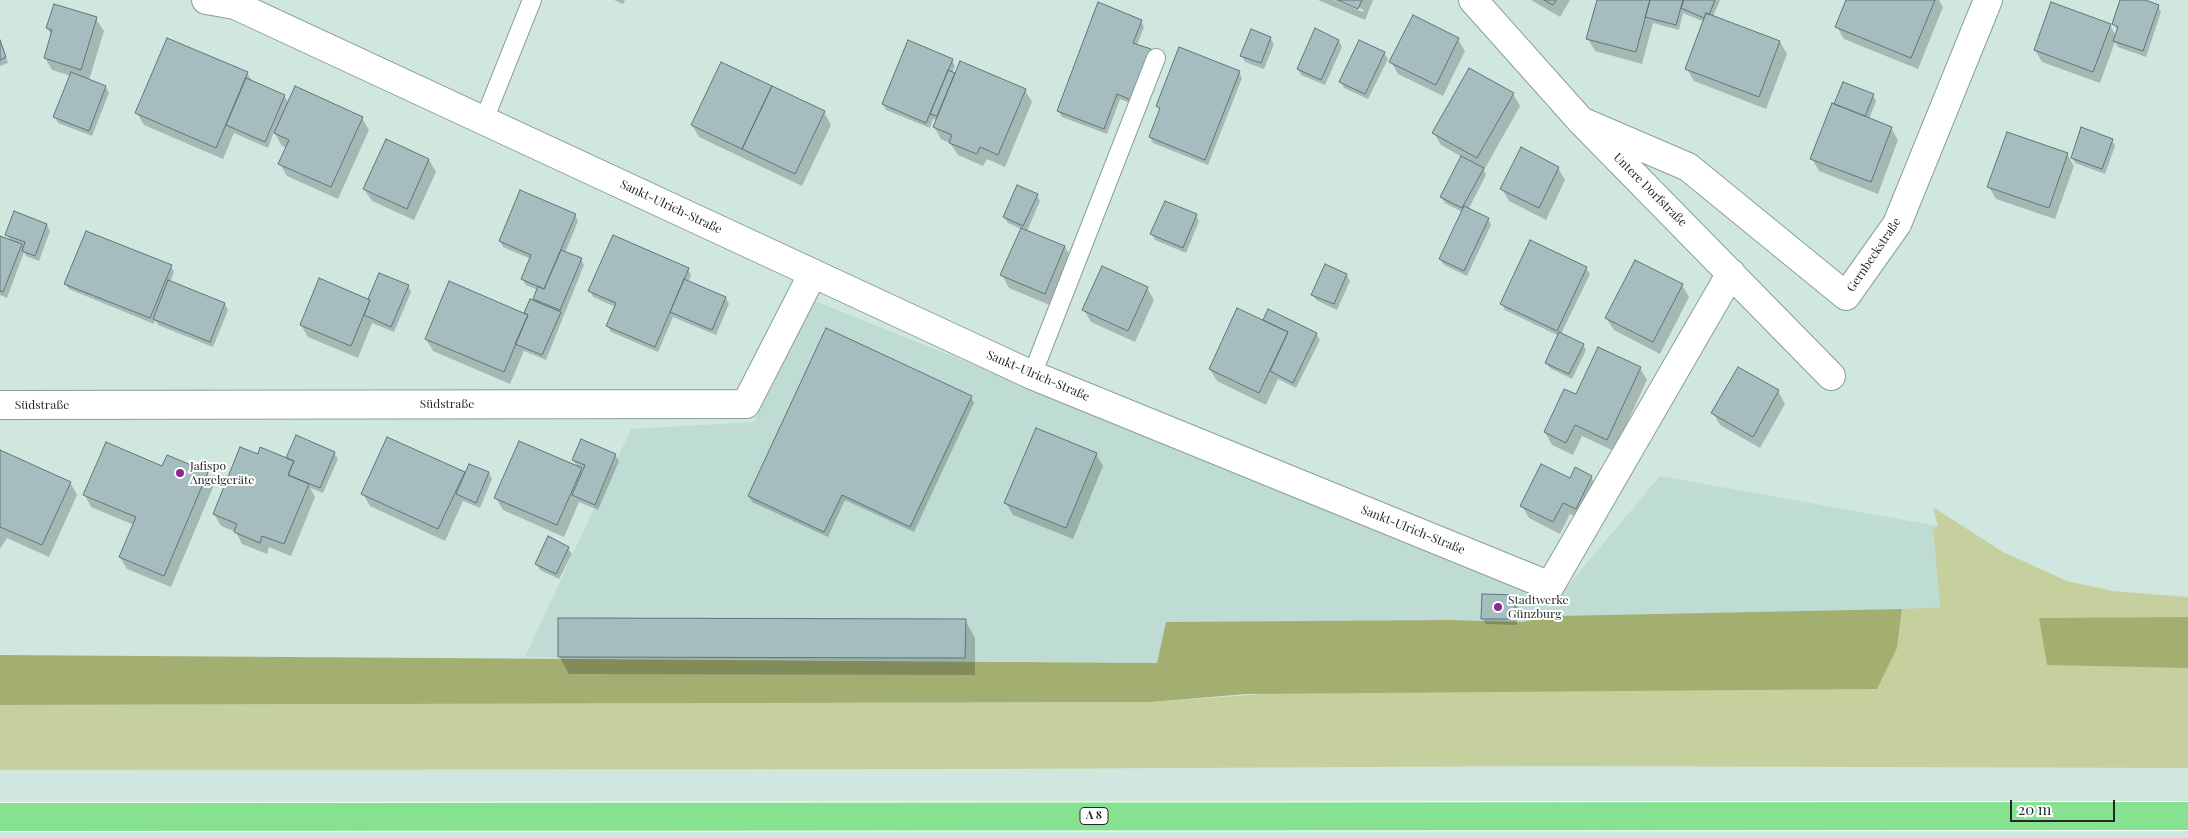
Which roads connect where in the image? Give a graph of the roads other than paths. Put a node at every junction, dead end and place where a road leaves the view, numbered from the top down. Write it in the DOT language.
graph roads {
  1 [pos="206,0"];
  2 [pos="532,0"];
  3 [pos="1473,0"];
  4 [pos="1988,0"];
  5 [pos="1156,58"];
  6 [pos="484,120"];
  7 [pos="1581,121"];
  8 [pos="813,273"];
  9 [pos="1731,273"];
  10 [pos="1032,375"];
  11 [pos="1831,376"];
  12 [pos="0,404"];
  13 [pos="2188,816"];
  14 [pos="0,817"];
  1 -- 6 [label="street, Sankt-Ulrich-Straße"];
  2 -- 6 [label="lane"];
  3 -- 7 [label="street, Untere Dorfstraße"];
  4 -- 7 [label="street, Gernbeckstraße"];
  5 -- 10 [label="lane"];
  6 -- 8 [label="street, Sankt-Ulrich-Straße"];
  7 -- 9 [label="street, Untere Dorfstraße"];
  8 -- 10 [label="street, Sankt-Ulrich-Straße"];
  8 -- 12 [label="street, Südstraße"];
  9 -- 10 [label="street, Sankt-Ulrich-Straße"];
  9 -- 11 [label="street, Untere Dorfstraße"];
  13 -- 14 [label="highway, A 8"];
}
